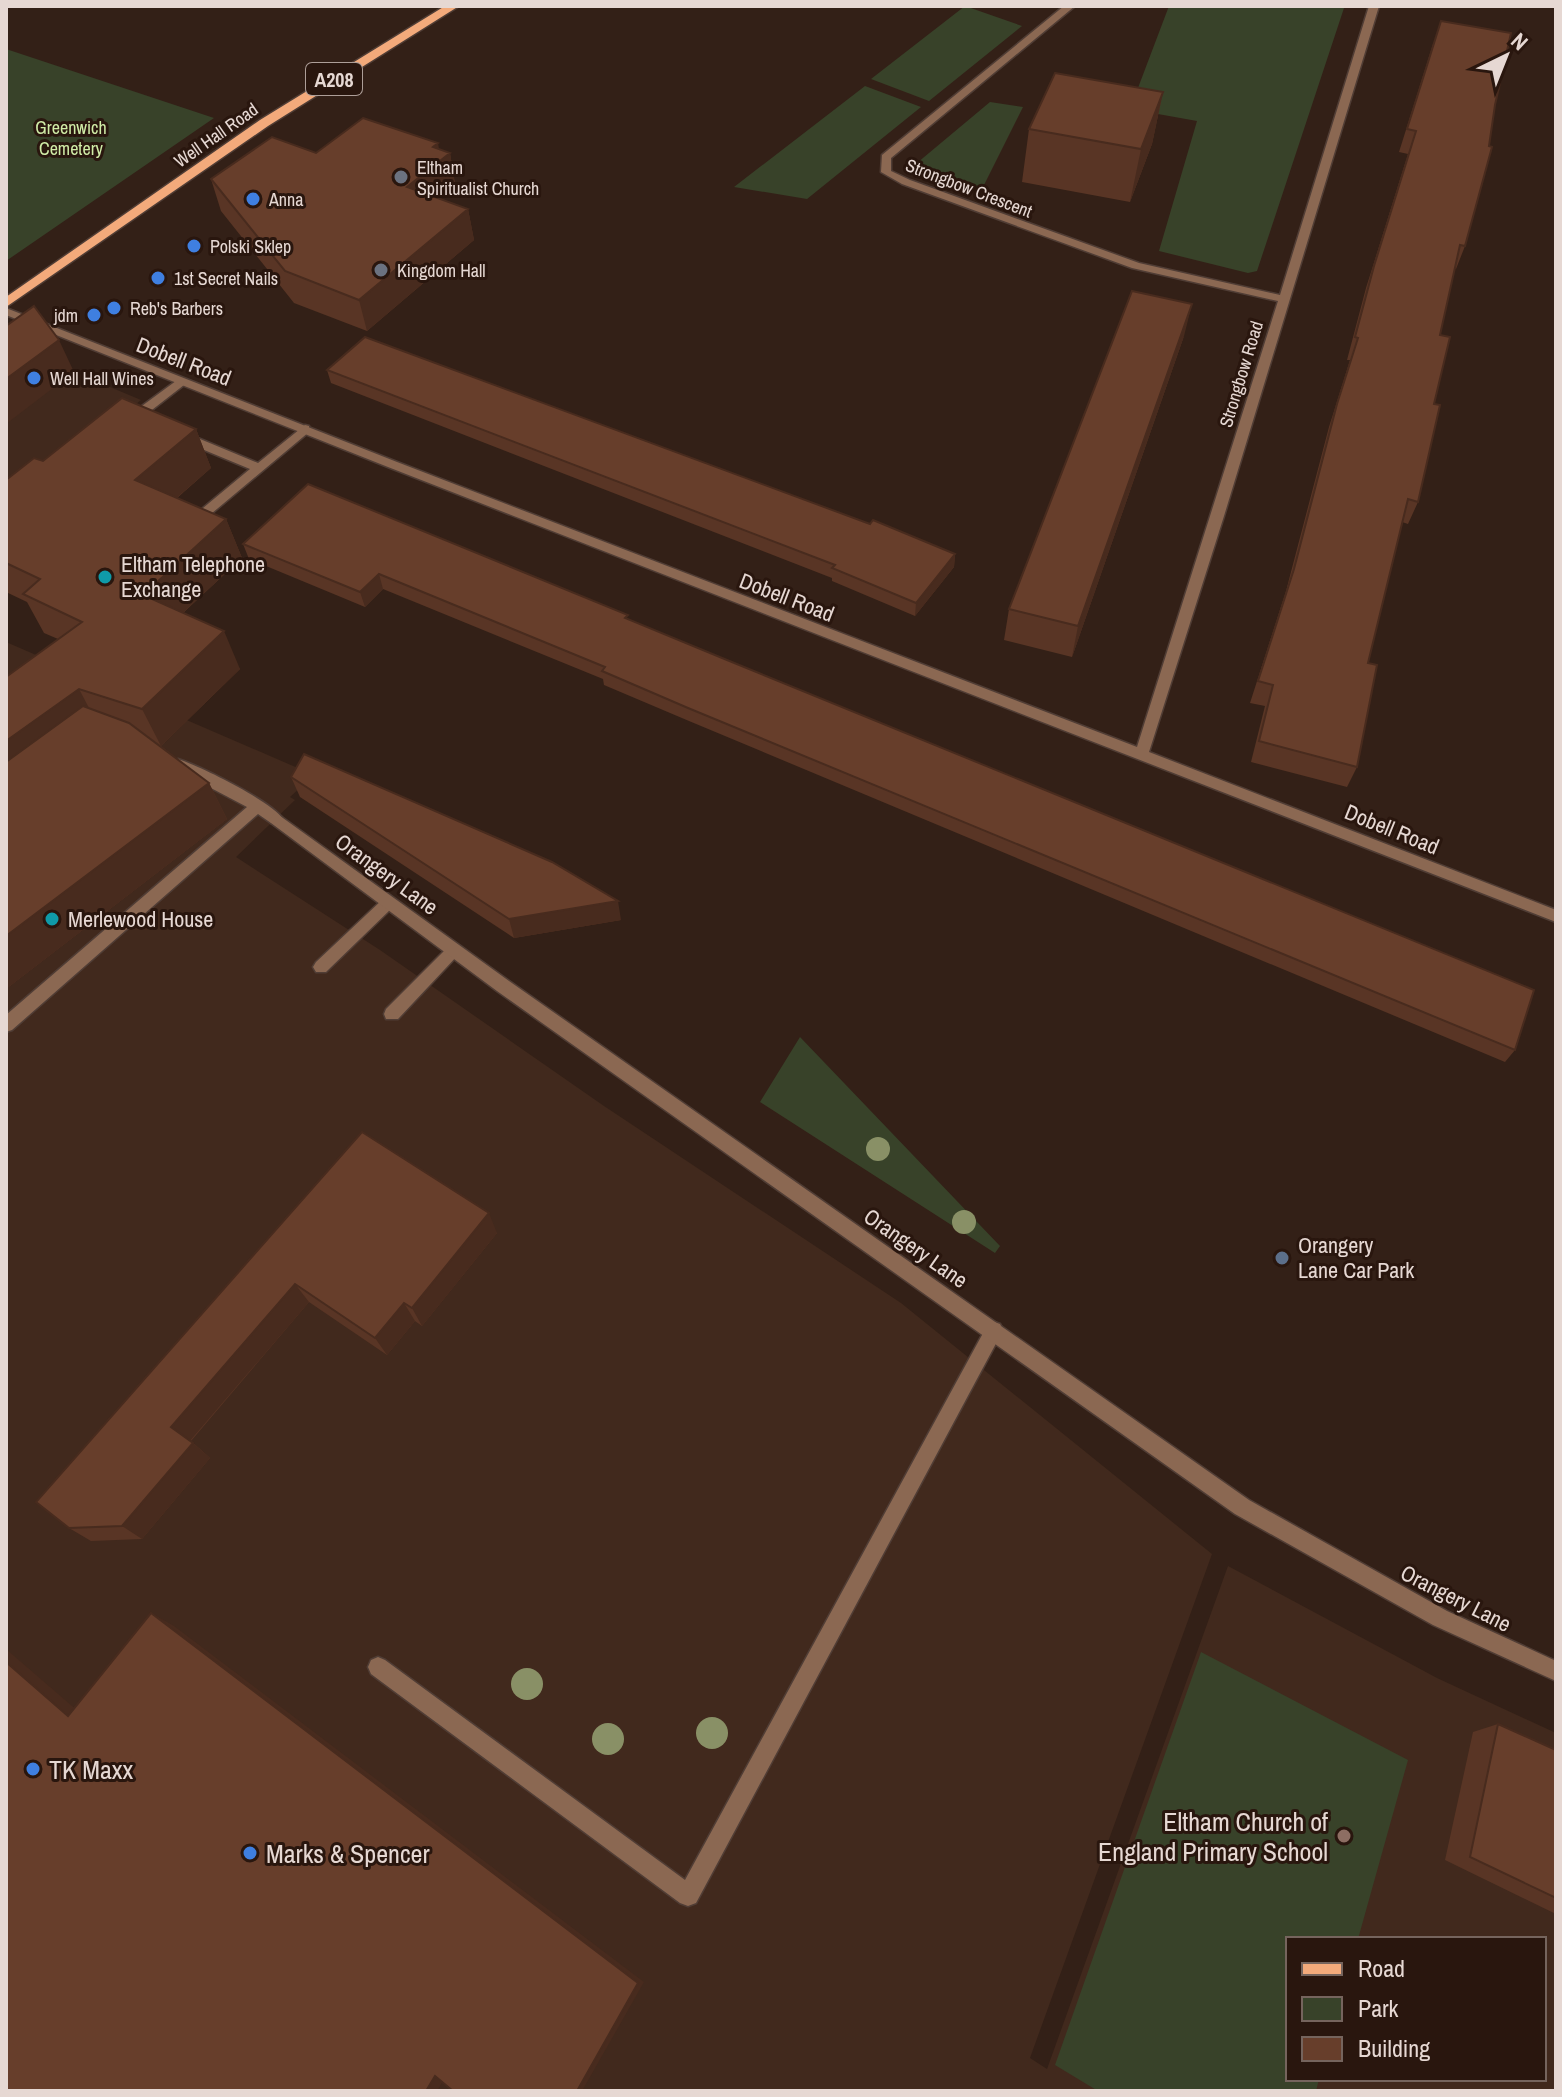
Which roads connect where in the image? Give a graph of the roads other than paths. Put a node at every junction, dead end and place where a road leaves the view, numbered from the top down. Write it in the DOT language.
graph roads {
  1 [pos="453,6"];
  2 [pos="1070,6"];
  3 [pos="1374,6"];
  4 [pos="1284,299"];
  5 [pos="6,303"];
  6 [pos="6,311"];
  7 [pos="180,382"];
  8 [pos="135,417"];
  9 [pos="149,423"];
  10 [pos="123,426"];
  11 [pos="305,429"];
  12 [pos="176,434"];
  13 [pos="259,468"];
  14 [pos="195,521"];
  15 [pos="1142,752"];
  16 [pos="160,755"];
  17 [pos="258,806"];
  18 [pos="388,903"];
  19 [pos="1556,916"];
  20 [pos="454,950"];
  21 [pos="321,967"];
  22 [pos="392,1014"];
  23 [pos="6,1025"];
  24 [pos="994,1330"];
  25 [pos="378,1667"];
  26 [pos="1556,1671"];
  1 -- 5 [label="main road, Well Hall Road / A208"];
  2 -- 4 [label="street, Strongbow Crescent"];
  3 -- 4 [label="street, Strongbow Road"];
  4 -- 15 [label="street, Strongbow Road"];
  6 -- 7 [label="street, Dobell Road"];
  7 -- 8 [label="street"];
  7 -- 11 [label="street, Dobell Road"];
  8 -- 9 [label="street"];
  8 -- 10 [label="street"];
  11 -- 13 [label="street"];
  11 -- 15 [label="street, Dobell Road"];
  12 -- 13 [label="street"];
  13 -- 14 [label="street"];
  15 -- 19 [label="street, Dobell Road"];
  16 -- 17 [label="street, Orangery Lane"];
  17 -- 18 [label="street, Orangery Lane"];
  17 -- 23 [label="street"];
  18 -- 20 [label="street, Orangery Lane"];
  18 -- 21 [label="street"];
  20 -- 22 [label="street"];
  20 -- 24 [label="street, Orangery Lane"];
  24 -- 25 [label="street"];
  24 -- 26 [label="street, Orangery Lane"];
}
